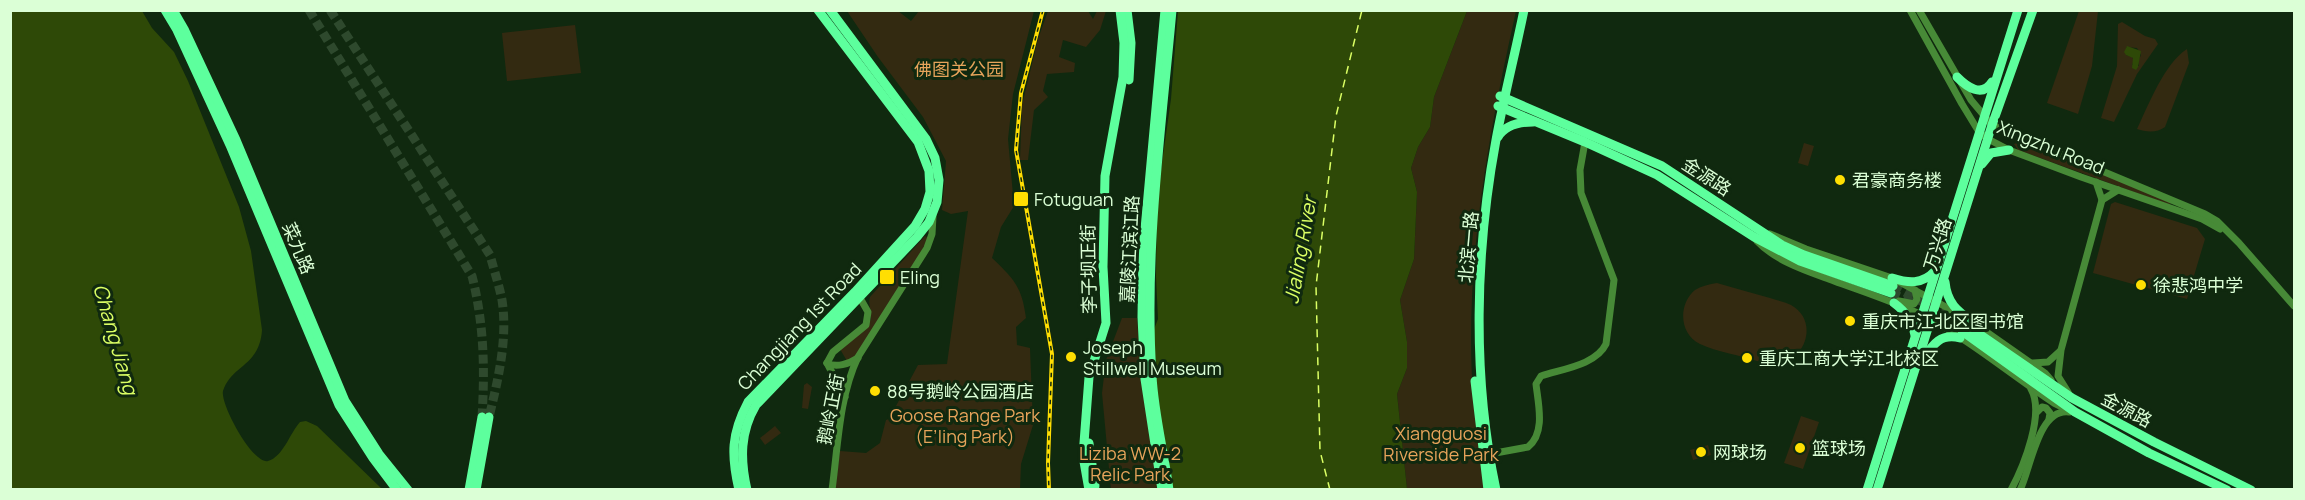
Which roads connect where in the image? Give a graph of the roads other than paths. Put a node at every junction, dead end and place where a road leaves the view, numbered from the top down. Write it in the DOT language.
graph roads {
  1 [pos="165,10"];
  2 [pos="173,10"];
  3 [pos="818,10"];
  4 [pos="830,10"];
  5 [pos="1120,10"];
  6 [pos="1127,10"];
  7 [pos="1165,10"];
  8 [pos="1172,10"];
  9 [pos="1519,10"];
  10 [pos="1524,10"];
  11 [pos="1910,10"];
  12 [pos="1919,10"];
  13 [pos="2018,10"];
  14 [pos="2034,10"];
  15 [pos="1999,66"];
  16 [pos="1126,77"];
  17 [pos="1957,77"];
  18 [pos="1509,80"];
  19 [pos="1501,102"];
  20 [pos="1520,104"];
  21 [pos="1541,118"];
  22 [pos="1983,118"];
  23 [pos="1992,125"];
  24 [pos="1979,132"];
  25 [pos="1988,139"];
  26 [pos="1585,141"];
  27 [pos="1496,142"];
  28 [pos="2009,150"];
  29 [pos="1977,174"];
  30 [pos="2096,182"];
  31 [pos="1107,187"];
  32 [pos="2118,190"];
  33 [pos="2102,200"];
  34 [pos="934,212"];
  35 [pos="1756,233"];
  36 [pos="2239,243"];
  37 [pos="1944,244"];
  38 [pos="1953,251"];
  39 [pos="1936,269"];
  40 [pos="1945,276"];
  41 [pos="1890,289"];
  42 [pos="1915,290"];
  43 [pos="1928,297"];
  44 [pos="860,298"];
  45 [pos="1937,302"];
  46 [pos="1894,303"];
  47 [pos="2295,306"];
  48 [pos="1922,315"];
  49 [pos="1932,321"];
  50 [pos="1965,329"];
  51 [pos="1950,331"];
  52 [pos="1916,338"];
  53 [pos="2061,350"];
  54 [pos="1910,354"];
  55 [pos="1921,356"];
  56 [pos="858,357"];
  57 [pos="2030,362"];
  58 [pos="827,363"];
  59 [pos="1917,368"];
  60 [pos="2030,387"];
  61 [pos="2059,389"];
  62 [pos="845,397"];
  63 [pos="2072,398"];
  64 [pos="2037,412"];
  65 [pos="2075,412"];
  66 [pos="2049,419"];
  67 [pos="1490,454"];
  68 [pos="1878,488"];
  69 [pos="397,489"];
  70 [pos="408,489"];
  71 [pos="469,489"];
  72 [pos="476,489"];
  73 [pos="739,489"];
  74 [pos="747,489"];
  75 [pos="832,489"];
  76 [pos="1089,489"];
  77 [pos="1095,489"];
  78 [pos="1162,489"];
  79 [pos="1169,489"];
  80 [pos="1488,489"];
  81 [pos="1496,489"];
  82 [pos="1867,489"];
  83 [pos="2012,489"];
  84 [pos="2020,489"];
  85 [pos="2227,489"];
  86 [pos="2251,489"];
  1 -- 69 [label="main road, 菜九路"];
  2 -- 70 [label="main road, 菜九路"];
  3 -- 73 [label="main road, Changjiang 1st Road"];
  4 -- 34 [label="main road"];
  5 -- 16 [label="main road, 李子坝正街"];
  6 -- 16 [label="main road, 李子坝正街"];
  7 -- 78 [label="main road, 嘉陵江滨江路"];
  8 -- 79 [label="main road, 嘉陵江滨江路"];
  9 -- 19 [label="main road, 北滨一路"];
  10 -- 18 [label="main road, 北滨一路"];
  11 -- 24 [label="street, Xingzhu Road"];
  12 -- 17 [label="street, Xingzhu Road"];
  13 -- 15 [label="main road, 万兴路"];
  14 -- 23 [label="main road, 万兴路"];
  15 -- 17 [label="main road"];
  15 -- 22 [label="main road, 万兴路"];
  16 -- 31 [label="main road, 李子坝正街"];
  17 -- 22 [label="street, Xingzhu Road"];
  18 -- 19 [label="main road, 北滨一路"];
  18 -- 20 [label="main road"];
  19 -- 20 [label="main road, 金源路"];
  19 -- 21 [label="main road, 金源路"];
  19 -- 27 [label="main road, 北滨一路"];
  19 -- 80 [label="main road, 北滨一路"];
  20 -- 21 [label="main road, 金源路"];
  21 -- 26 [label="main road, 金源路"];
  21 -- 27 [label="main road"];
  21 -- 35 [label="main road, 金源路"];
  22 -- 23 [label="street, Xingzhu Road"];
  22 -- 24 [label="main road, 万兴路"];
  23 -- 25 [label="main road, 万兴路"];
  23 -- 36 [label="street, Xingzhu Road"];
  24 -- 25 [label="street, Xingzhu Road"];
  24 -- 37 [label="main road, 万兴路"];
  25 -- 28 [label="street, Xingzhu Road"];
  25 -- 29 [label="main road, 万兴路"];
  26 -- 35 [label="main road, 金源路"];
  26 -- 67 [label="street"];
  27 -- 67 [label="main road, 北滨一路"];
  28 -- 29 [label="main road"];
  28 -- 30 [label="street, Xingzhu Road"];
  29 -- 38 [label="main road, 万兴路"];
  30 -- 32 [label="street, Xingzhu Road"];
  30 -- 33 [label="street"];
  31 -- 76 [label="main road, 李子坝正街"];
  31 -- 77 [label="main road, 李子坝正街"];
  32 -- 33 [label="street"];
  32 -- 36 [label="street, Xingzhu Road"];
  33 -- 53 [label="street"];
  34 -- 44 [label="main road"];
  34 -- 56 [label="street, 鹅岭正街"];
  35 -- 41 [label="street"];
  35 -- 41 [label="main road, 金源路"];
  36 -- 47 [label="street, Xingzhu Road"];
  37 -- 38 [label="main road"];
  37 -- 39 [label="main road, 万兴路"];
  38 -- 40 [label="main road, 万兴路"];
  39 -- 41 [label="main road, 金源路"];
  39 -- 43 [label="main road, 万兴路"];
  40 -- 45 [label="main road, 万兴路"];
  40 -- 50 [label="main road"];
  41 -- 42 [label="street"];
  41 -- 42 [label="street"];
  41 -- 46 [label="street"];
  42 -- 43 [label="street"];
  43 -- 45 [label="street"];
  43 -- 48 [label="main road, 万兴路"];
  44 -- 58 [label="street"];
  44 -- 74 [label="main road"];
  45 -- 49 [label="main road, 万兴路"];
  45 -- 50 [label="street"];
  46 -- 48 [label="street"];
  46 -- 52 [label="main road"];
  48 -- 49 [label="street"];
  48 -- 52 [label="main road, 万兴路"];
  49 -- 51 [label="street"];
  49 -- 55 [label="main road, 万兴路"];
  50 -- 51 [label="street"];
  50 -- 51 [label="street"];
  50 -- 57 [label="street"];
  50 -- 59 [label="main road"];
  50 -- 60 [label="street"];
  50 -- 61 [label="main road, 金源路"];
  50 -- 65 [label="main road, 金源路"];
  52 -- 54 [label="main road, 万兴路"];
  53 -- 57 [label="street"];
  53 -- 63 [label="street"];
  54 -- 55 [label="main road"];
  54 -- 82 [label="main road, 万兴路"];
  55 -- 59 [label="main road, 万兴路"];
  56 -- 58 [label="street"];
  56 -- 62 [label="street, 鹅岭正街"];
  57 -- 61 [label="street"];
  58 -- 62 [label="street"];
  59 -- 68 [label="main road, 万兴路"];
  60 -- 64 [label="street"];
  60 -- 65 [label="street"];
  61 -- 63 [label="main road, 金源路"];
  62 -- 75 [label="street, 鹅岭正街"];
  63 -- 86 [label="main road, 金源路"];
  64 -- 66 [label="street"];
  64 -- 83 [label="street"];
  65 -- 66 [label="street"];
  65 -- 85 [label="main road, 金源路"];
  66 -- 84 [label="street"];
  67 -- 81 [label="main road, 北滨一路"];
  71 -- 72 [label="main road"];
}
